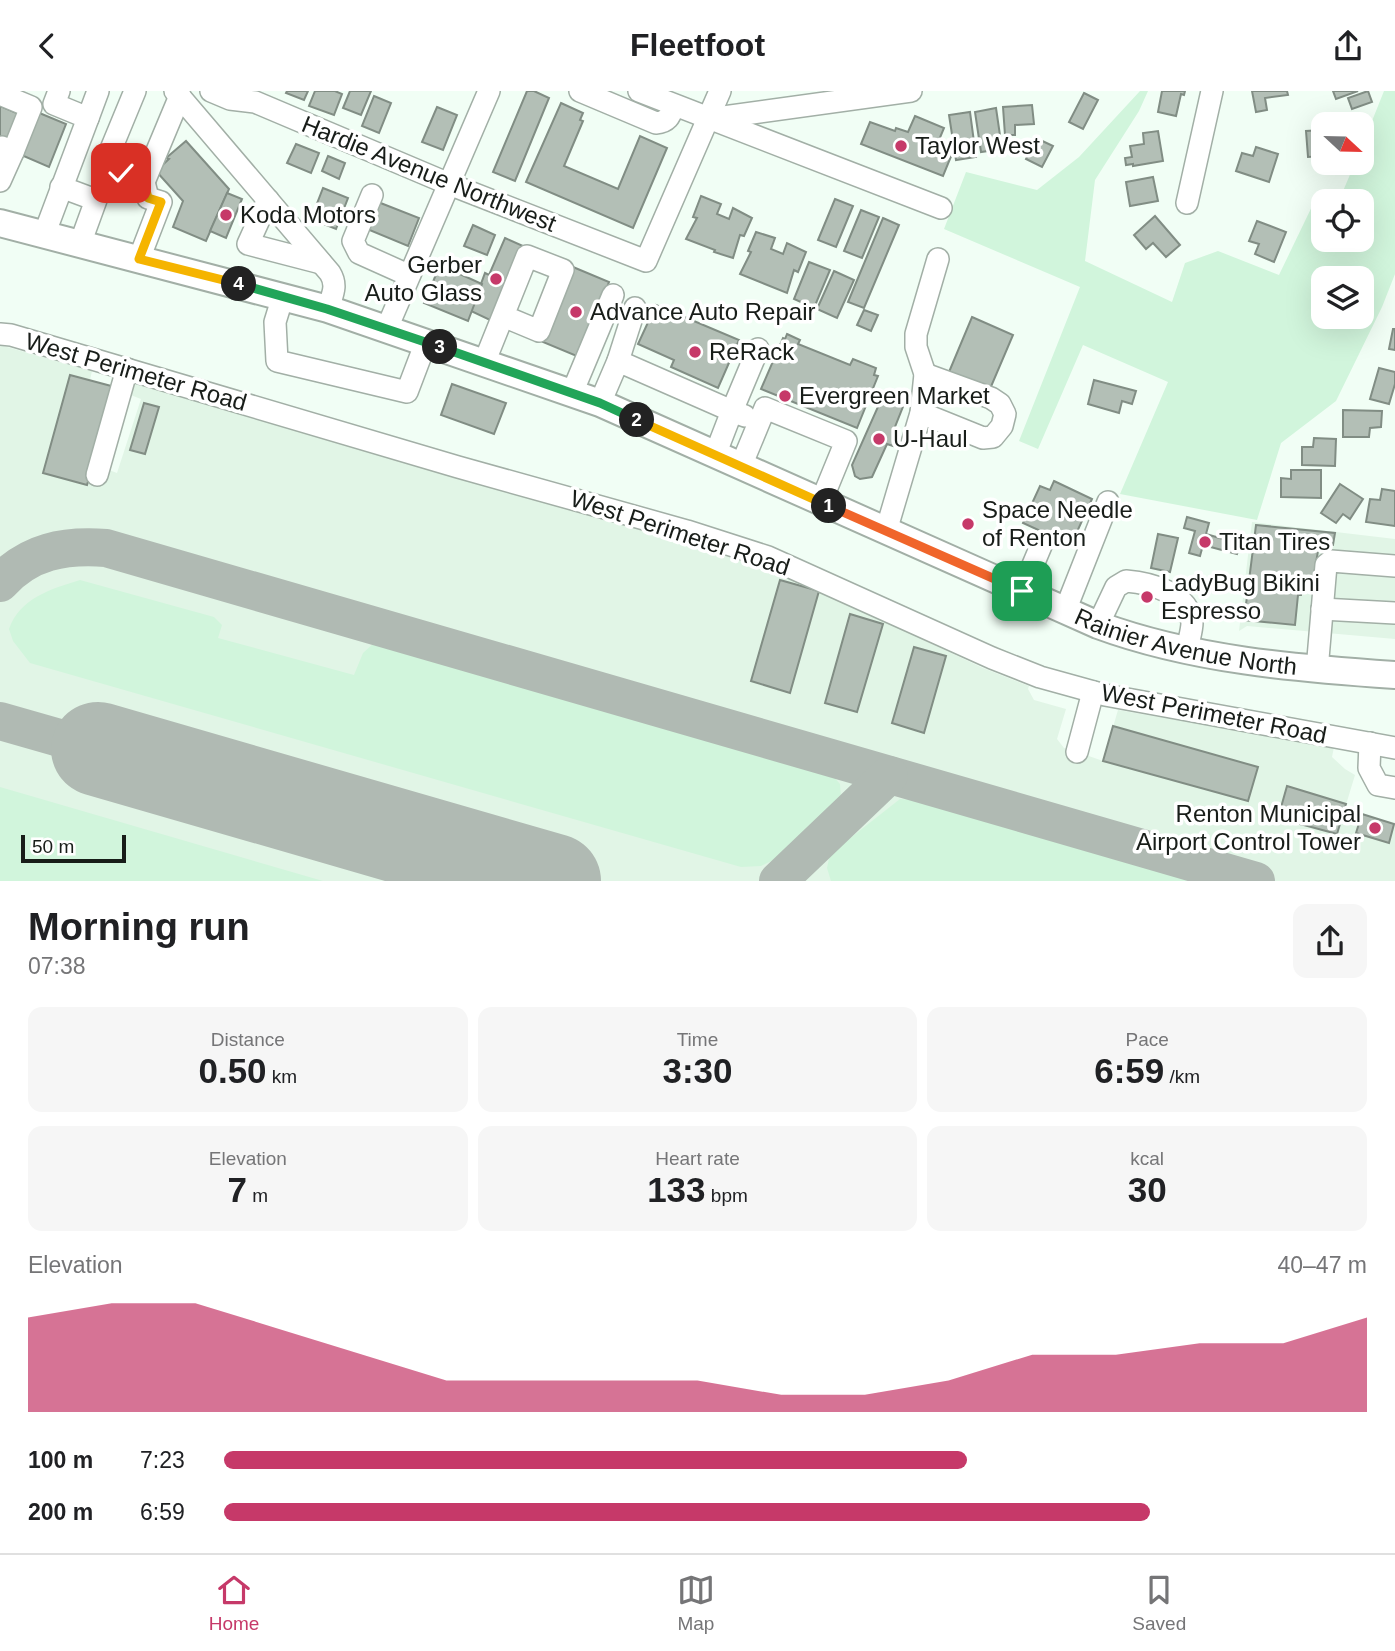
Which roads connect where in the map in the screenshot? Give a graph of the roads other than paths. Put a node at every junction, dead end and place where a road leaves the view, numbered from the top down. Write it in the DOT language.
graph roads {
  1 [pos="59,91"];
  2 [pos="98,91"];
  3 [pos="135,91"];
  4 [pos="211,91"];
  5 [pos="489,91"];
  6 [pos="580,91"];
  7 [pos="639,91"];
  8 [pos="720,91"];
  9 [pos="911,91"];
  10 [pos="1212,91"];
  11 [pos="177,93"];
  12 [pos="0,94"];
  13 [pos="257,97"];
  14 [pos="35,99"];
  15 [pos="674,106"];
  16 [pos="88,118"];
  17 [pos="707,119"];
  18 [pos="7,149"];
  19 [pos="0,181"];
  20 [pos="144,182"];
  21 [pos="449,184"];
  22 [pos="61,187"];
  23 [pos="372,195"];
  24 [pos="268,200"];
  25 [pos="1187,203"];
  26 [pos="941,208"];
  27 [pos="2,223"];
  28 [pos="44,235"];
  29 [pos="80,244"];
  30 [pos="139,259"];
  31 [pos="937,259"];
  32 [pos="321,263"];
  33 [pos="408,275"];
  34 [pos="613,295"];
  35 [pos="283,296"];
  36 [pos="635,308"];
  37 [pos="327,309"];
  38 [pos="503,316"];
  39 [pos="387,328"];
  40 [pos="0,334"];
  41 [pos="426,342"];
  42 [pos="758,349"];
  43 [pos="618,361"];
  44 [pos="484,363"];
  45 [pos="127,369"];
  46 [pos="925,374"];
  47 [pos="572,393"];
  48 [pos="600,403"];
  49 [pos="732,411"];
  50 [pos="921,413"];
  51 [pos="760,422"];
  52 [pos="715,455"];
  53 [pos="741,466"];
  54 [pos="97,475"];
  55 [pos="821,502"];
  56 [pos="1108,502"];
  57 [pos="886,531"];
  58 [pos="1043,541"];
  59 [pos="1395,566"];
  60 [pos="1022,591"];
  61 [pos="1322,609"];
  62 [pos="1065,611"];
  63 [pos="1395,614"];
  64 [pos="1098,625"];
  65 [pos="1187,650"];
  66 [pos="1317,670"];
  67 [pos="1395,675"];
  68 [pos="1093,692"];
  69 [pos="1370,743"];
  70 [pos="1395,748"];
  71 [pos="1077,753"];
  72 [pos="1395,788"];
  1 -- 16 [label="street"];
  2 -- 16 [label="street"];
  3 -- 20 [label="street"];
  4 -- 13 [label="street, Hardie Avenue Northwest"];
  5 -- 21 [label="street"];
  6 -- 15 [label="street"];
  7 -- 15 [label="street"];
  8 -- 17 [label="street"];
  9 -- 17 [label="street"];
  10 -- 25 [label="street"];
  11 -- 20 [label="street"];
  11 -- 24 [label="street"];
  12 -- 14 [label="street"];
  13 -- 21 [label="street, Hardie Avenue Northwest"];
  14 -- 18 [label="street"];
  15 -- 17 [label="street"];
  16 -- 22 [label="street"];
  17 -- 21 [label="street, Hardie Avenue Northwest"];
  17 -- 26 [label="street"];
  18 -- 19 [label="street"];
  20 -- 30 [label="street"];
  21 -- 33 [label="street"];
  22 -- 28 [label="street"];
  22 -- 29 [label="street"];
  23 -- 33 [label="street"];
  24 -- 32 [label="street"];
  24 -- 32 [label="street"];
  27 -- 28 [label="main road, Rainier Avenue North"];
  28 -- 29 [label="main road, Rainier Avenue North"];
  29 -- 30 [label="main road, Rainier Avenue North"];
  30 -- 35 [label="main road, Rainier Avenue North"];
  31 -- 46 [label="street"];
  32 -- 37 [label="street"];
  33 -- 39 [label="street"];
  34 -- 47 [label="street"];
  35 -- 37 [label="main road, Rainier Avenue North"];
  35 -- 41 [label="street"];
  36 -- 43 [label="street"];
  37 -- 39 [label="main road, Rainier Avenue North"];
  38 -- 44 [label="street"];
  39 -- 41 [label="main road, Rainier Avenue North"];
  40 -- 45 [label="street, West Perimeter Road"];
  41 -- 44 [label="main road, Rainier Avenue North"];
  42 -- 49 [label="street"];
  43 -- 48 [label="street"];
  43 -- 49 [label="street"];
  44 -- 47 [label="main road, Rainier Avenue North"];
  45 -- 54 [label="street"];
  45 -- 68 [label="street, West Perimeter Road"];
  46 -- 50 [label="street"];
  46 -- 50 [label="street"];
  47 -- 48 [label="main road, Rainier Avenue North"];
  48 -- 52 [label="main road, Rainier Avenue North"];
  49 -- 51 [label="street"];
  49 -- 52 [label="street"];
  50 -- 57 [label="street"];
  51 -- 53 [label="street"];
  51 -- 55 [label="street"];
  52 -- 53 [label="main road, Rainier Avenue North"];
  53 -- 55 [label="main road, Rainier Avenue North"];
  55 -- 57 [label="main road, Rainier Avenue North"];
  56 -- 62 [label="street"];
  57 -- 60 [label="main road, Rainier Avenue North"];
  58 -- 60 [label="street"];
  59 -- 61 [label="street"];
  60 -- 62 [label="main road, Rainier Avenue North"];
  61 -- 63 [label="street"];
  61 -- 66 [label="street"];
  62 -- 64 [label="main road, Rainier Avenue North"];
  64 -- 65 [label="main road, Rainier Avenue North"];
  64 -- 65 [label="street"];
  65 -- 66 [label="main road, Rainier Avenue North"];
  66 -- 67 [label="main road, Rainier Avenue North"];
  68 -- 69 [label="street, West Perimeter Road"];
  68 -- 71 [label="street"];
  69 -- 70 [label="street, West Perimeter Road"];
  69 -- 72 [label="street"];
}
